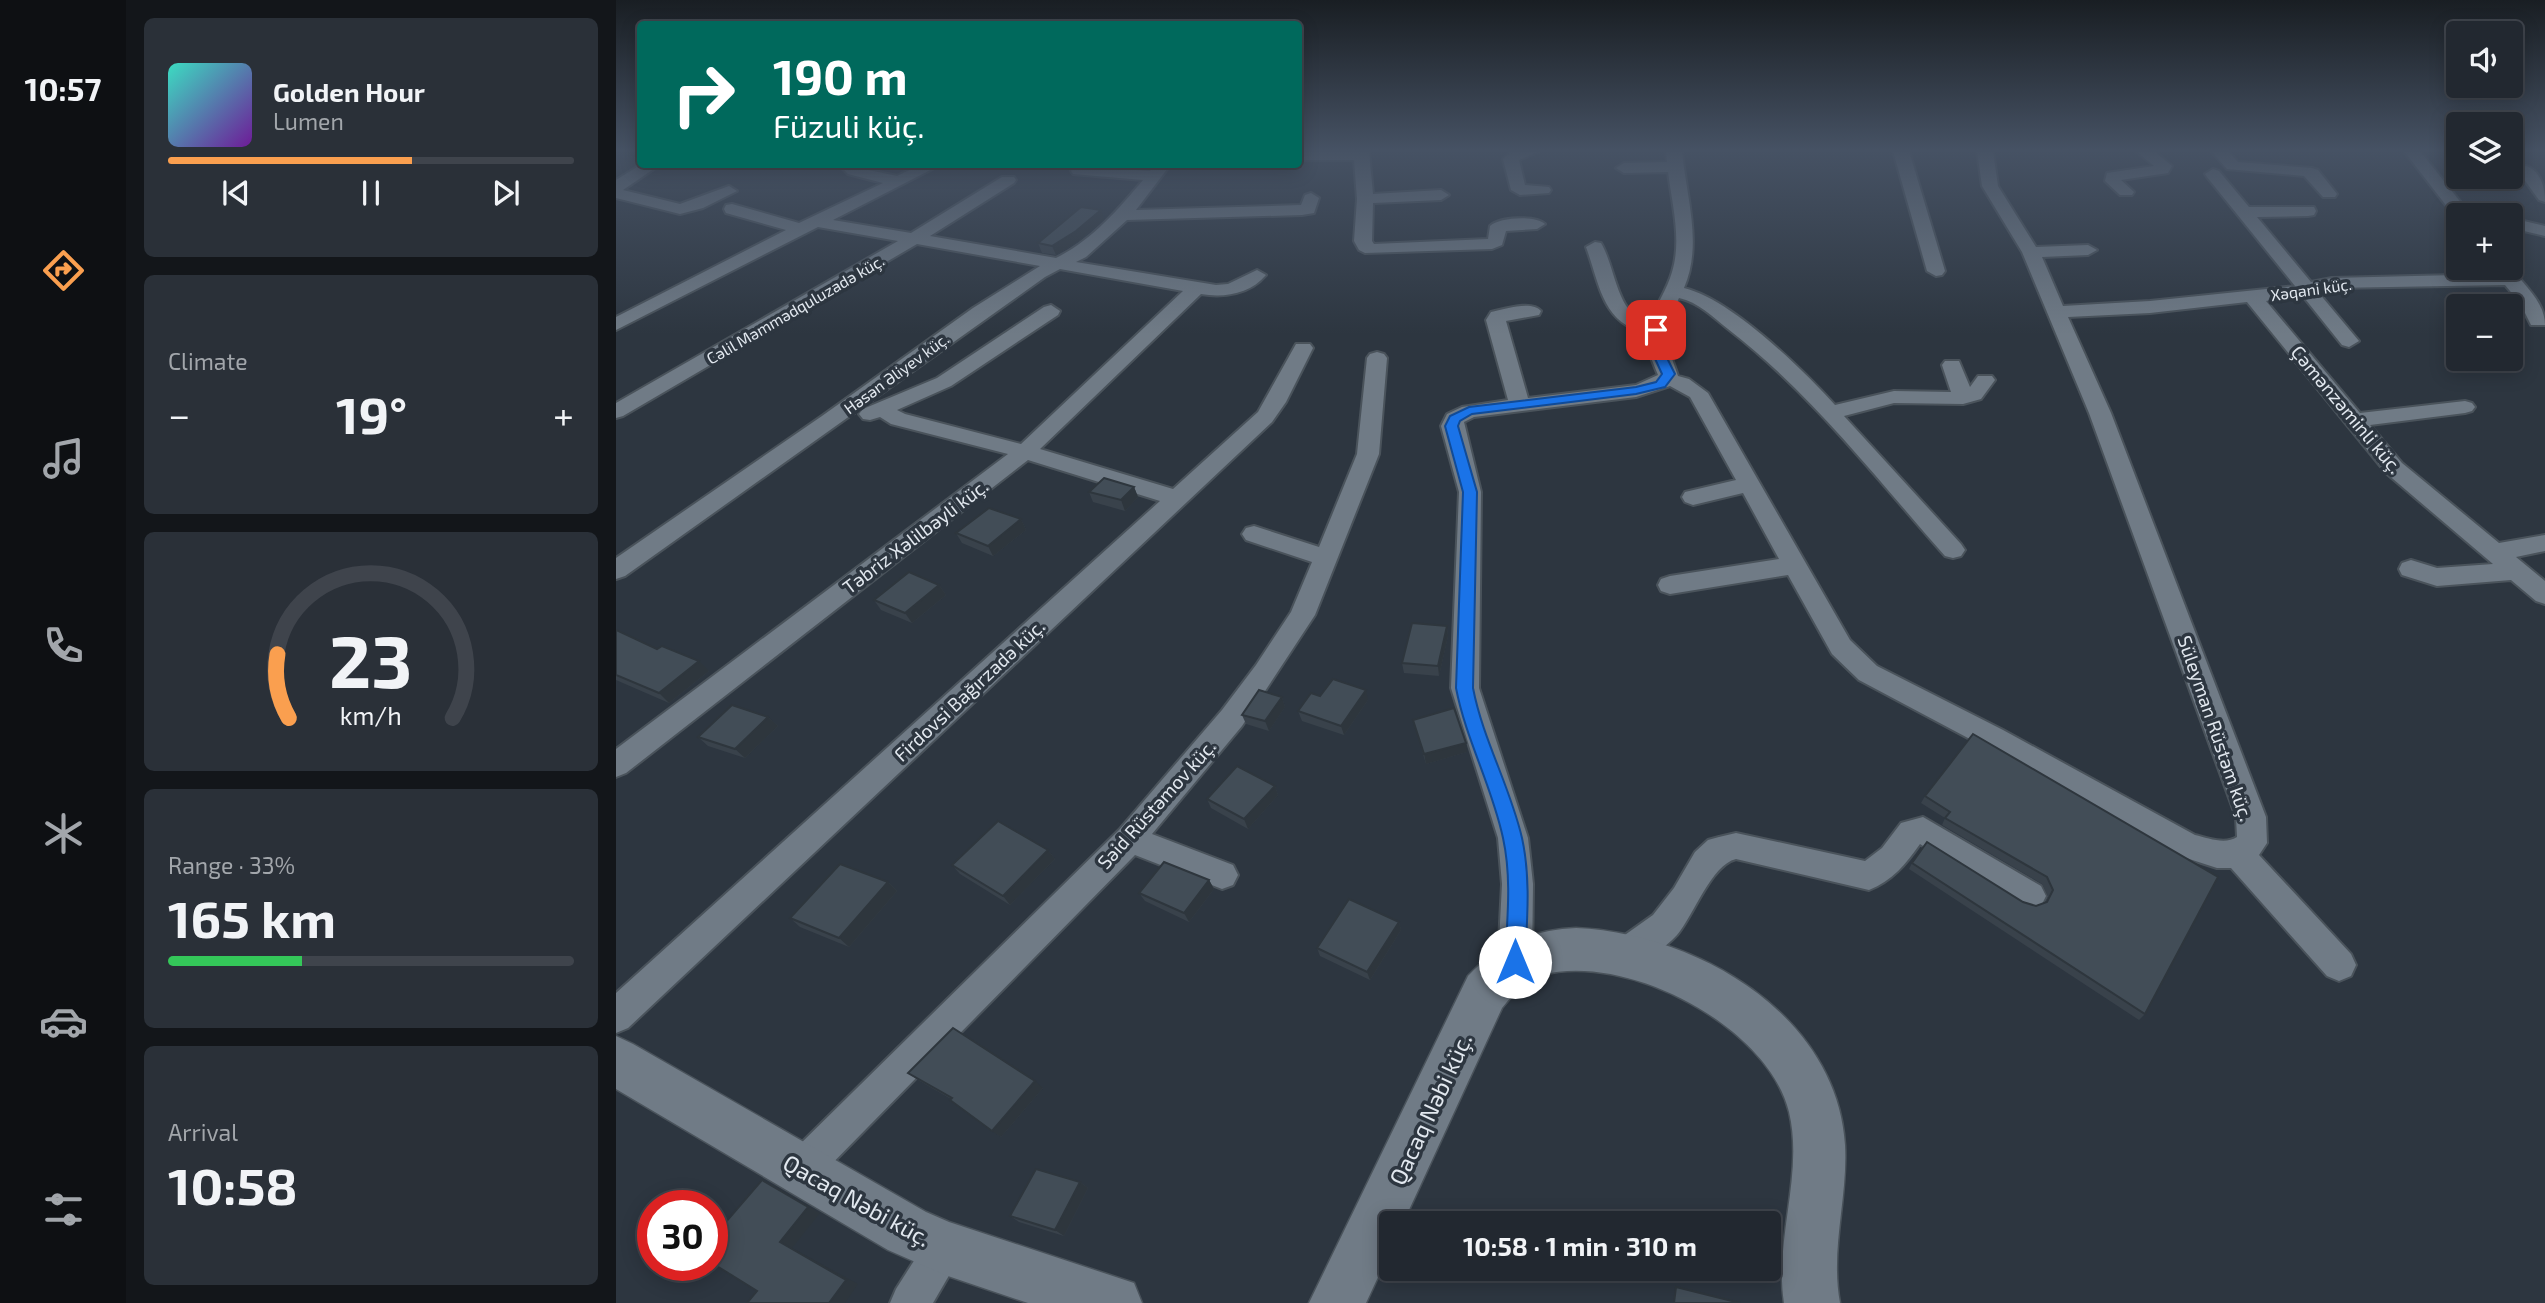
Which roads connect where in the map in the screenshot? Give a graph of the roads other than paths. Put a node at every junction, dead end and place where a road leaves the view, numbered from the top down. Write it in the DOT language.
graph roads {
  1 [pos="746,212"];
  2 [pos="837,212"];
  3 [pos="957,212"];
  4 [pos="1126,212"];
  5 [pos="1237,212"];
  6 [pos="1364,212"];
  7 [pos="1681,212"];
  8 [pos="1918,212"];
  9 [pos="2005,212"];
  10 [pos="2244,212"];
  11 [pos="2256,212"];
  12 [pos="1123,215"];
  13 [pos="1537,224"];
  14 [pos="809,225"];
  15 [pos="2523,226"];
  16 [pos="2545,231"];
  17 [pos="914,239"];
  18 [pos="1595,247"];
  19 [pos="2088,250"];
  20 [pos="2031,251"];
  21 [pos="1059,263"];
  22 [pos="1936,271"];
  23 [pos="1257,275"];
  24 [pos="2446,276"];
  25 [pos="2512,280"];
  26 [pos="1196,288"];
  27 [pos="2305,289"];
  28 [pos="1675,291"];
  29 [pos="2252,296"];
  30 [pos="1532,311"];
  31 [pos="1051,312"];
  32 [pos="2055,312"];
  33 [pos="2538,321"];
  34 [pos="616,324"];
  35 [pos="1656,330"];
  36 [pos="2349,341"];
  37 [pos="1303,348"];
  38 [pos="1377,358"];
  39 [pos="1952,365"];
  40 [pos="1667,379"];
  41 [pos="1985,380"];
  42 [pos="1963,398"];
  43 [pos="1519,404"];
  44 [pos="2465,407"];
  45 [pos="882,410"];
  46 [pos="616,412"];
  47 [pos="1829,413"];
  48 [pos="2355,420"];
  49 [pos="830,421"];
  50 [pos="1025,452"];
  51 [pos="1748,485"];
  52 [pos="1693,497"];
  53 [pos="1177,498"];
  54 [pos="1254,534"];
  55 [pos="2545,543"];
  56 [pos="1953,550"];
  57 [pos="2493,553"];
  58 [pos="1327,558"];
  59 [pos="1794,565"];
  60 [pos="2411,569"];
  61 [pos="616,570"];
  62 [pos="2516,571"];
  63 [pos="1670,585"];
  64 [pos="2545,595"];
  65 [pos="616,765"];
  66 [pos="1130,839"];
  67 [pos="2238,855"];
  68 [pos="1222,875"];
  69 [pos="2030,896"];
  70 [pos="1627,953"];
  71 [pos="1515,962"];
  72 [pos="2339,965"];
  73 [pos="616,1016"];
  74 [pos="616,1060"];
  75 [pos="801,1169"];
  76 [pos="945,1248"];
  77 [pos="910,1303"];
  78 [pos="1114,1303"];
  79 [pos="1337,1303"];
  80 [pos="1812,1303"];
  1 -- 14 [label="street"];
  2 -- 14 [label="street"];
  3 -- 17 [label="street, Cəlil Məmmədquluzadə küç."];
  4 -- 12 [label="street, Həsən Əliyev küç."];
  5 -- 12 [label="street"];
  6 -- 13 [label="street"];
  7 -- 28 [label="street"];
  8 -- 22 [label="street"];
  9 -- 20 [label="street, Süleyman Rüstəm küç."];
  10 -- 11 [label="street"];
  10 -- 27 [label="street"];
  12 -- 21 [label="street, Həsən Əliyev küç."];
  14 -- 17 [label="street"];
  14 -- 34 [label="street"];
  15 -- 16 [label="street"];
  17 -- 21 [label="street"];
  17 -- 46 [label="street, Cəlil Məmmədquluzadə küç."];
  18 -- 35 [label="street"];
  19 -- 20 [label="street"];
  20 -- 32 [label="street, Süleyman Rüstəm küç."];
  21 -- 26 [label="street"];
  21 -- 49 [label="street, Həsən Əliyev küç."];
  23 -- 26 [label="street"];
  24 -- 27 [label="street, Xəqani küç."];
  25 -- 33 [label="street"];
  26 -- 50 [label="street, Təbriz Xəlilbəyli küç."];
  27 -- 29 [label="street, Xəqani küç."];
  27 -- 36 [label="street"];
  28 -- 35 [label="street"];
  28 -- 47 [label="street"];
  29 -- 32 [label="street, Xəqani küç."];
  29 -- 48 [label="street, Çəmənzəminli küç."];
  30 -- 43 [label="street"];
  31 -- 45 [label="street"];
  32 -- 67 [label="street, Süleyman Rüstəm küç."];
  35 -- 40 [label="street"];
  37 -- 53 [label="street, Firdovsi Bağırzadə küç."];
  38 -- 58 [label="street, Səid Rüstəmov küç."];
  39 -- 42 [label="street"];
  40 -- 43 [label="street"];
  40 -- 51 [label="street"];
  41 -- 42 [label="street"];
  42 -- 47 [label="street"];
  43 -- 71 [label="street"];
  44 -- 48 [label="street"];
  45 -- 49 [label="street"];
  45 -- 50 [label="street"];
  47 -- 56 [label="street"];
  48 -- 57 [label="street, Çəmənzəminli küç."];
  49 -- 61 [label="street, Həsən Əliyev küç."];
  50 -- 53 [label="street"];
  50 -- 65 [label="street, Təbriz Xəlilbəyli küç."];
  51 -- 52 [label="street"];
  51 -- 59 [label="street"];
  53 -- 73 [label="street, Firdovsi Bağırzadə küç."];
  54 -- 58 [label="street"];
  55 -- 57 [label="street"];
  57 -- 62 [label="street, Çəmənzəminli küç."];
  58 -- 66 [label="street, Səid Rüstəmov küç."];
  59 -- 63 [label="street"];
  59 -- 67 [label="street"];
  60 -- 62 [label="street"];
  62 -- 64 [label="street, Çəmənzəminli küç."];
  66 -- 68 [label="street"];
  66 -- 75 [label="street, Səid Rüstəmov küç."];
  67 -- 72 [label="street"];
  69 -- 70 [label="street"];
  70 -- 71 [label="street"];
  70 -- 80 [label="street"];
  71 -- 79 [label="street, Qacaq Nəbi küç."];
  74 -- 75 [label="street, Qacaq Nəbi küç."];
  75 -- 76 [label="street, Qacaq Nəbi küç."];
  76 -- 77 [label="street"];
  76 -- 78 [label="street, Qacaq Nəbi küç."];
}
